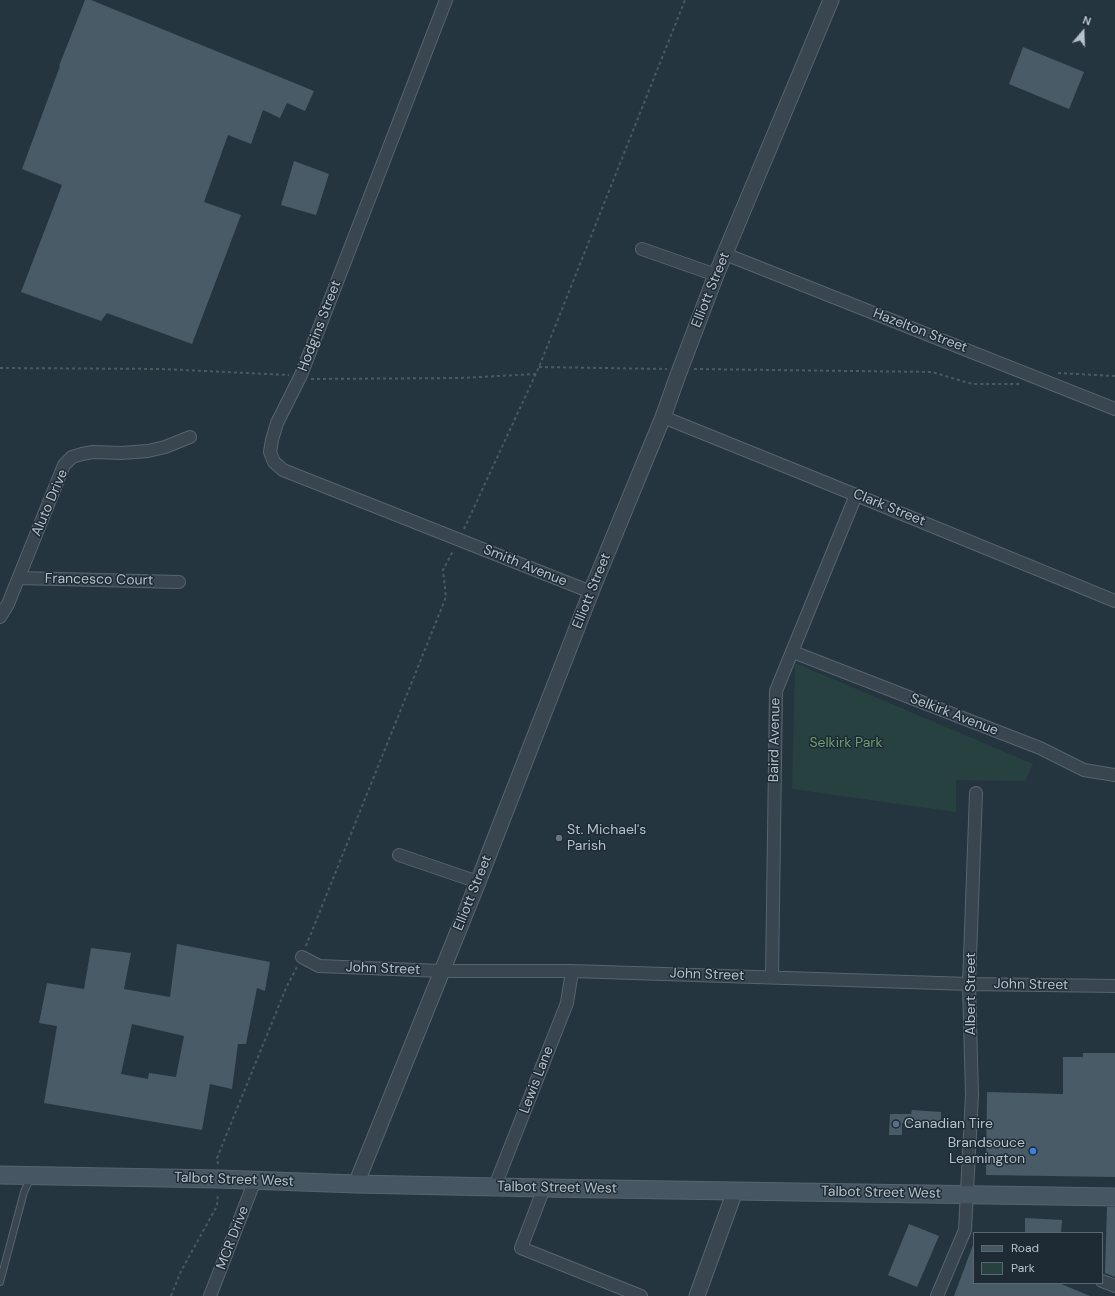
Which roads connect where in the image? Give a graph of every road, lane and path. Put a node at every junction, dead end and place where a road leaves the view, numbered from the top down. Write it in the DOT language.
graph roads {
  1 [pos="446,0"];
  2 [pos="685,0"];
  3 [pos="831,0"];
  4 [pos="642,249"];
  5 [pos="725,254"];
  6 [pos="716,275"];
  7 [pos="539,367"];
  8 [pos="0,368"];
  9 [pos="680,369"];
  10 [pos="536,374"];
  11 [pos="301,376"];
  12 [pos="1115,376"];
  13 [pos="1036,377"];
  14 [pos="1115,409"];
  15 [pos="663,417"];
  16 [pos="190,437"];
  17 [pos="856,495"];
  18 [pos="459,540"];
  19 [pos="19,578"];
  20 [pos="179,582"];
  21 [pos="591,592"];
  22 [pos="1115,601"];
  23 [pos="0,617"];
  24 [pos="792,652"];
  25 [pos="1115,775"];
  26 [pos="976,793"];
  27 [pos="399,855"];
  28 [pos="478,882"];
  29 [pos="302,957"];
  30 [pos="442,971"];
  31 [pos="572,972"];
  32 [pos="772,977"];
  33 [pos="969,984"];
  34 [pos="1115,986"];
  35 [pos="0,1175"];
  36 [pos="32,1176"];
  37 [pos="219,1179"];
  38 [pos="255,1180"];
  39 [pos="356,1184"];
  40 [pos="495,1186"];
  41 [pos="544,1188"];
  42 [pos="736,1191"];
  43 [pos="967,1194"];
  44 [pos="1115,1196"];
  45 [pos="969,1232"];
  46 [pos="1103,1281"];
  47 [pos="0,1282"];
  48 [pos="1115,1286"];
  49 [pos="170,1296"];
  50 [pos="210,1296"];
  51 [pos="641,1296"];
  52 [pos="697,1296"];
  53 [pos="937,1296"];
  1 -- 11 [label="street, Hodgins Street"];
  2 -- 7 [label="path"];
  3 -- 5 [label="street, Elliott Street"];
  4 -- 6 [label="street"];
  5 -- 6 [label="street, Elliott Street"];
  5 -- 13 [label="street, Hazelton Street"];
  6 -- 9 [label="street, Elliott Street"];
  7 -- 9 [label="path"];
  7 -- 10 [label="path"];
  8 -- 11 [label="path"];
  9 -- 13 [label="path"];
  9 -- 15 [label="street, Elliott Street"];
  10 -- 11 [label="path"];
  10 -- 18 [label="path"];
  11 -- 18 [label="street, Hodgins Street"];
  12 -- 13 [label="path"];
  13 -- 14 [label="street, Hazelton Street"];
  15 -- 17 [label="street, Clark Street"];
  15 -- 21 [label="street, Elliott Street"];
  16 -- 19 [label="street, Aluto Drive"];
  17 -- 22 [label="street, Clark Street"];
  17 -- 24 [label="street, Baird Avenue"];
  18 -- 21 [label="street, Smith Avenue"];
  18 -- 29 [label="path"];
  19 -- 20 [label="street, Francesco Court"];
  19 -- 23 [label="street, Aluto Drive"];
  21 -- 28 [label="street, Elliott Street"];
  24 -- 25 [label="street, Selkirk Avenue"];
  24 -- 32 [label="street, Baird Avenue"];
  26 -- 33 [label="street, Albert Street"];
  27 -- 28 [label="street"];
  28 -- 30 [label="street, Elliott Street"];
  29 -- 30 [label="street, John Street"];
  29 -- 37 [label="path"];
  30 -- 31 [label="street, John Street"];
  30 -- 39 [label="street, Elliott Street"];
  31 -- 32 [label="street, John Street"];
  31 -- 40 [label="street, Lewis Lane"];
  32 -- 33 [label="street, John Street"];
  33 -- 34 [label="street, John Street"];
  33 -- 43 [label="street, Albert Street"];
  35 -- 36 [label="main road, Talbot Street West"];
  36 -- 37 [label="main road, Talbot Street West"];
  36 -- 47 [label="lane"];
  37 -- 38 [label="main road, Talbot Street West"];
  37 -- 49 [label="path"];
  38 -- 39 [label="main road, Talbot Street West"];
  38 -- 50 [label="street, MCR Drive"];
  39 -- 40 [label="main road, Talbot Street West"];
  40 -- 41 [label="main road, Talbot Street West"];
  41 -- 42 [label="main road, Talbot Street West"];
  41 -- 51 [label="street"];
  42 -- 43 [label="main road, Talbot Street West"];
  42 -- 52 [label="street"];
  43 -- 44 [label="main road, Talbot Street West"];
  43 -- 45 [label="street, Albert Street"];
  45 -- 53 [label="street, Albert Street"];
  46 -- 48 [label="street"];
}
